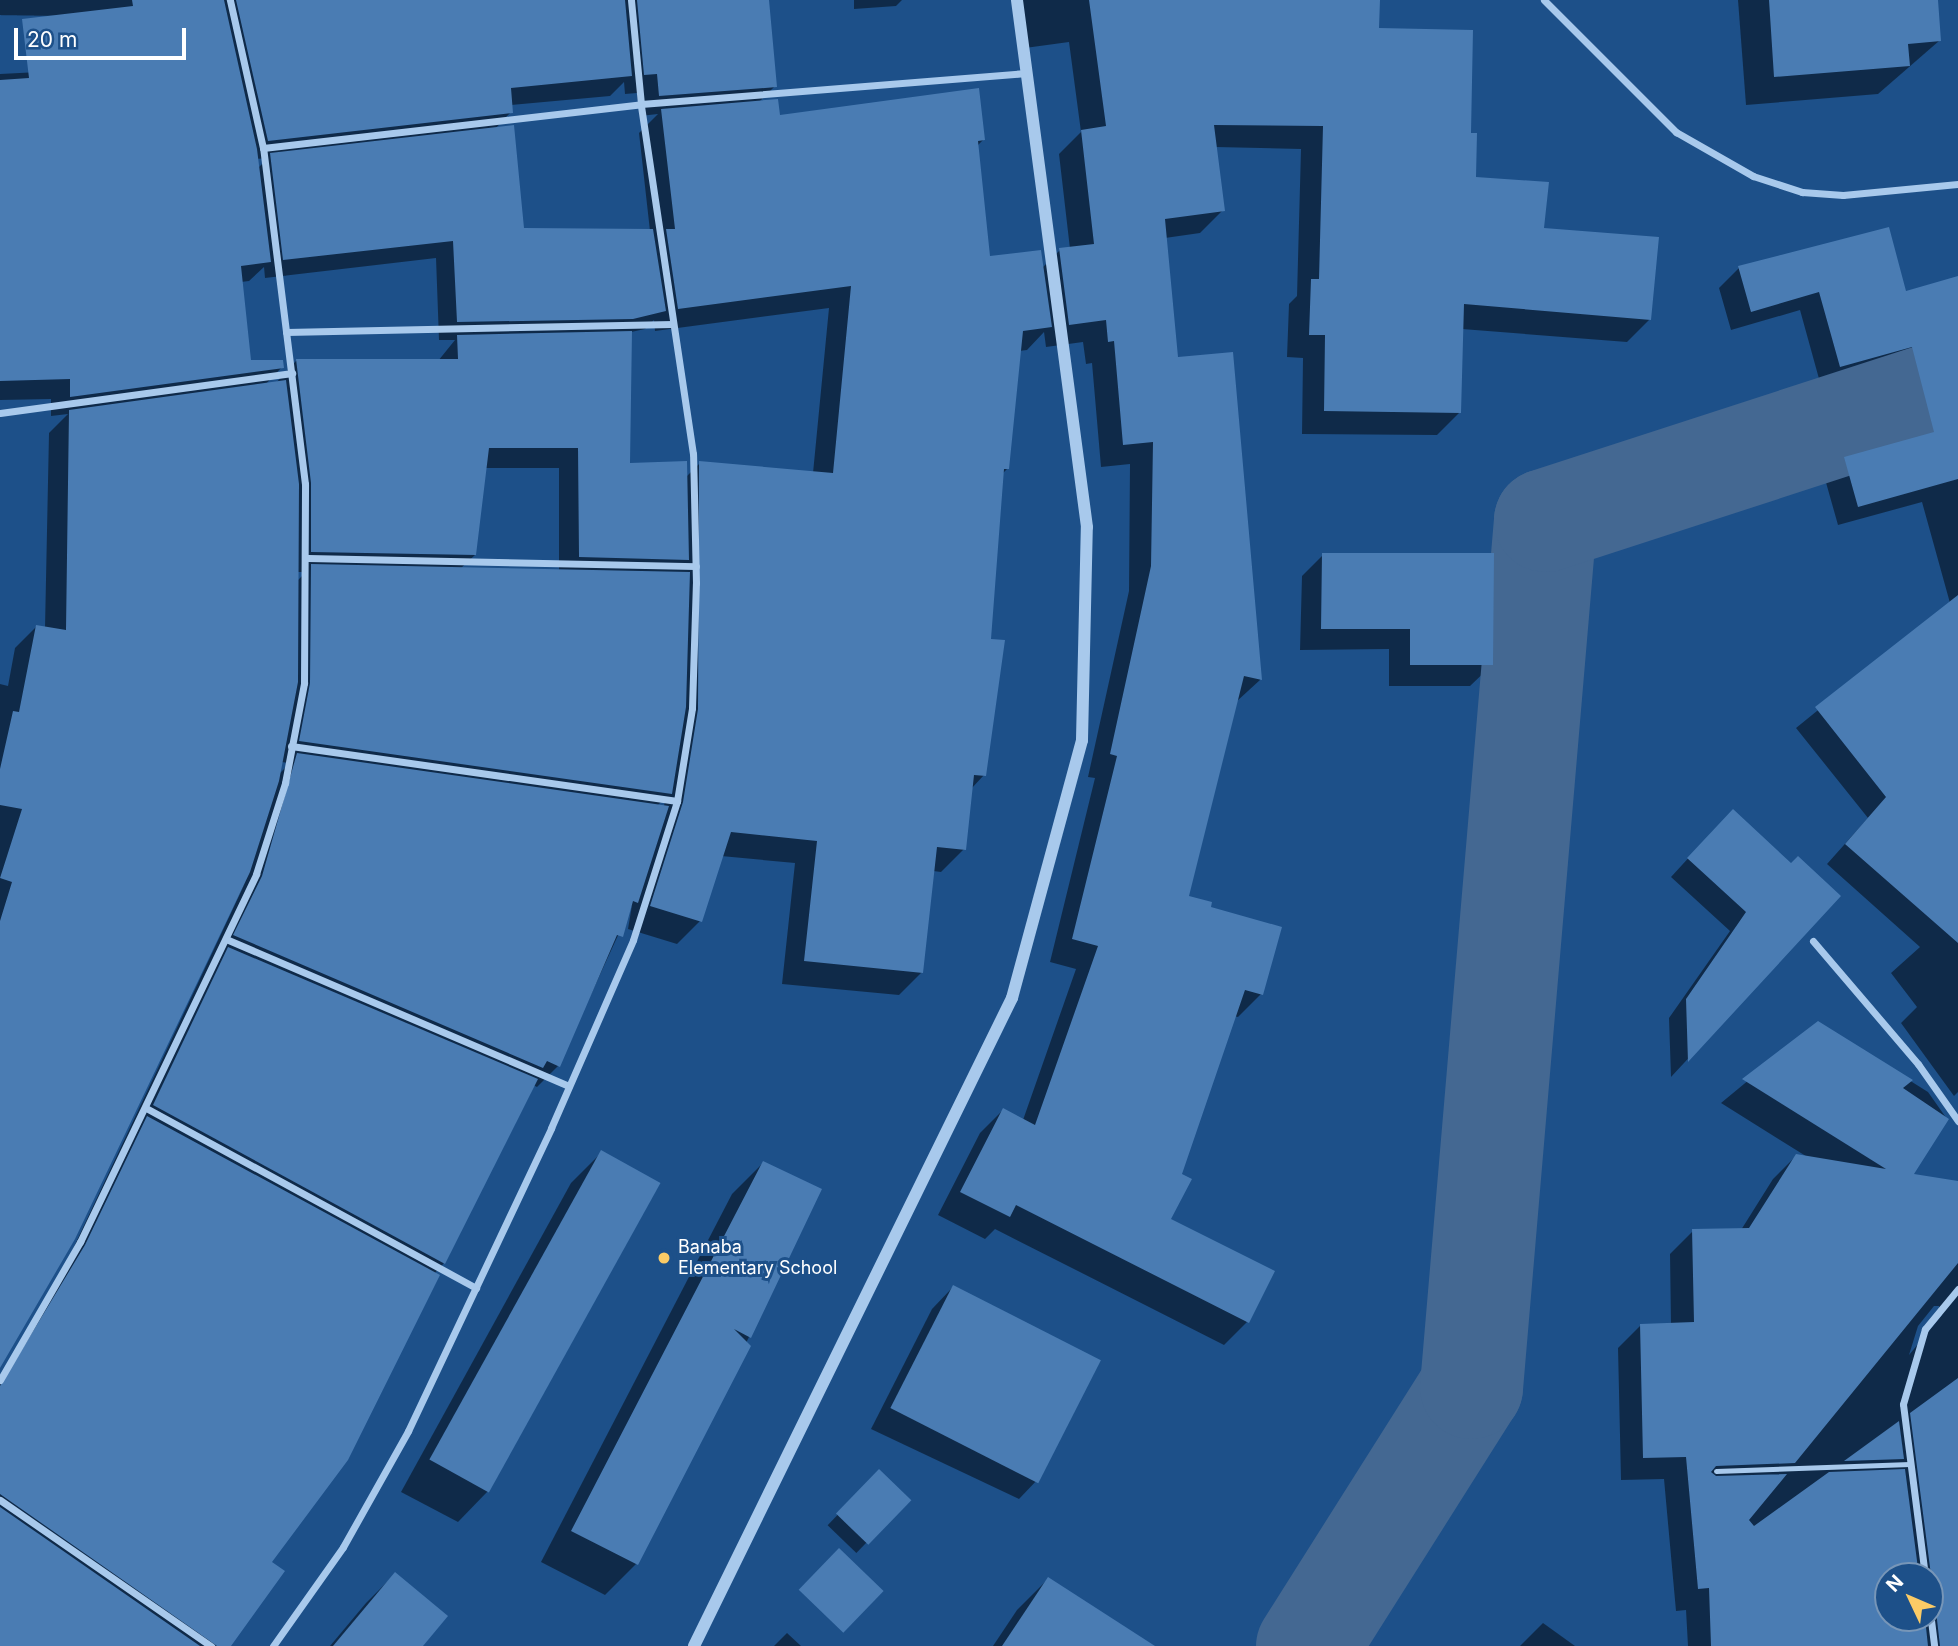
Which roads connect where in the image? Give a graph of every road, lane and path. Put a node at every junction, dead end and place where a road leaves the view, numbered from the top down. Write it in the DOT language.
graph roads {
  1 [pos="230,0"];
  2 [pos="631,0"];
  3 [pos="1017,0"];
  4 [pos="1544,0"];
  5 [pos="1023,73"];
  6 [pos="641,104"];
  7 [pos="263,148"];
  8 [pos="1958,184"];
  9 [pos="673,324"];
  10 [pos="286,332"];
  11 [pos="292,373"];
  12 [pos="0,413"];
  13 [pos="308,558"];
  14 [pos="696,566"];
  15 [pos="291,746"];
  16 [pos="677,801"];
  17 [pos="226,939"];
  18 [pos="1813,941"];
  19 [pos="569,1086"];
  20 [pos="146,1108"];
  21 [pos="1958,1121"];
  22 [pos="476,1288"];
  23 [pos="1958,1289"];
  24 [pos="0,1380"];
  25 [pos="1910,1464"];
  26 [pos="1716,1471"];
  27 [pos="0,1500"];
  28 [pos="1923,1562"];
  29 [pos="211,1646"];
  30 [pos="273,1646"];
  31 [pos="694,1646"];
  1 -- 7 [label="street"];
  2 -- 6 [label="street"];
  3 -- 5 [label="street"];
  4 -- 8 [label="street"];
  5 -- 6 [label="street"];
  5 -- 31 [label="street"];
  6 -- 7 [label="street"];
  6 -- 9 [label="street"];
  7 -- 10 [label="street"];
  9 -- 10 [label="street"];
  9 -- 14 [label="street"];
  10 -- 11 [label="street"];
  11 -- 12 [label="street"];
  11 -- 13 [label="street"];
  13 -- 14 [label="street"];
  13 -- 15 [label="street"];
  14 -- 16 [label="street"];
  15 -- 16 [label="street"];
  15 -- 17 [label="street"];
  16 -- 19 [label="street"];
  17 -- 19 [label="street"];
  17 -- 20 [label="street"];
  18 -- 21 [label="street"];
  19 -- 22 [label="street"];
  20 -- 22 [label="street"];
  20 -- 24 [label="street"];
  22 -- 30 [label="street"];
  23 -- 25 [label="street"];
  25 -- 26 [label="lane"];
  25 -- 28 [label="street"];
  27 -- 29 [label="street"];
}
